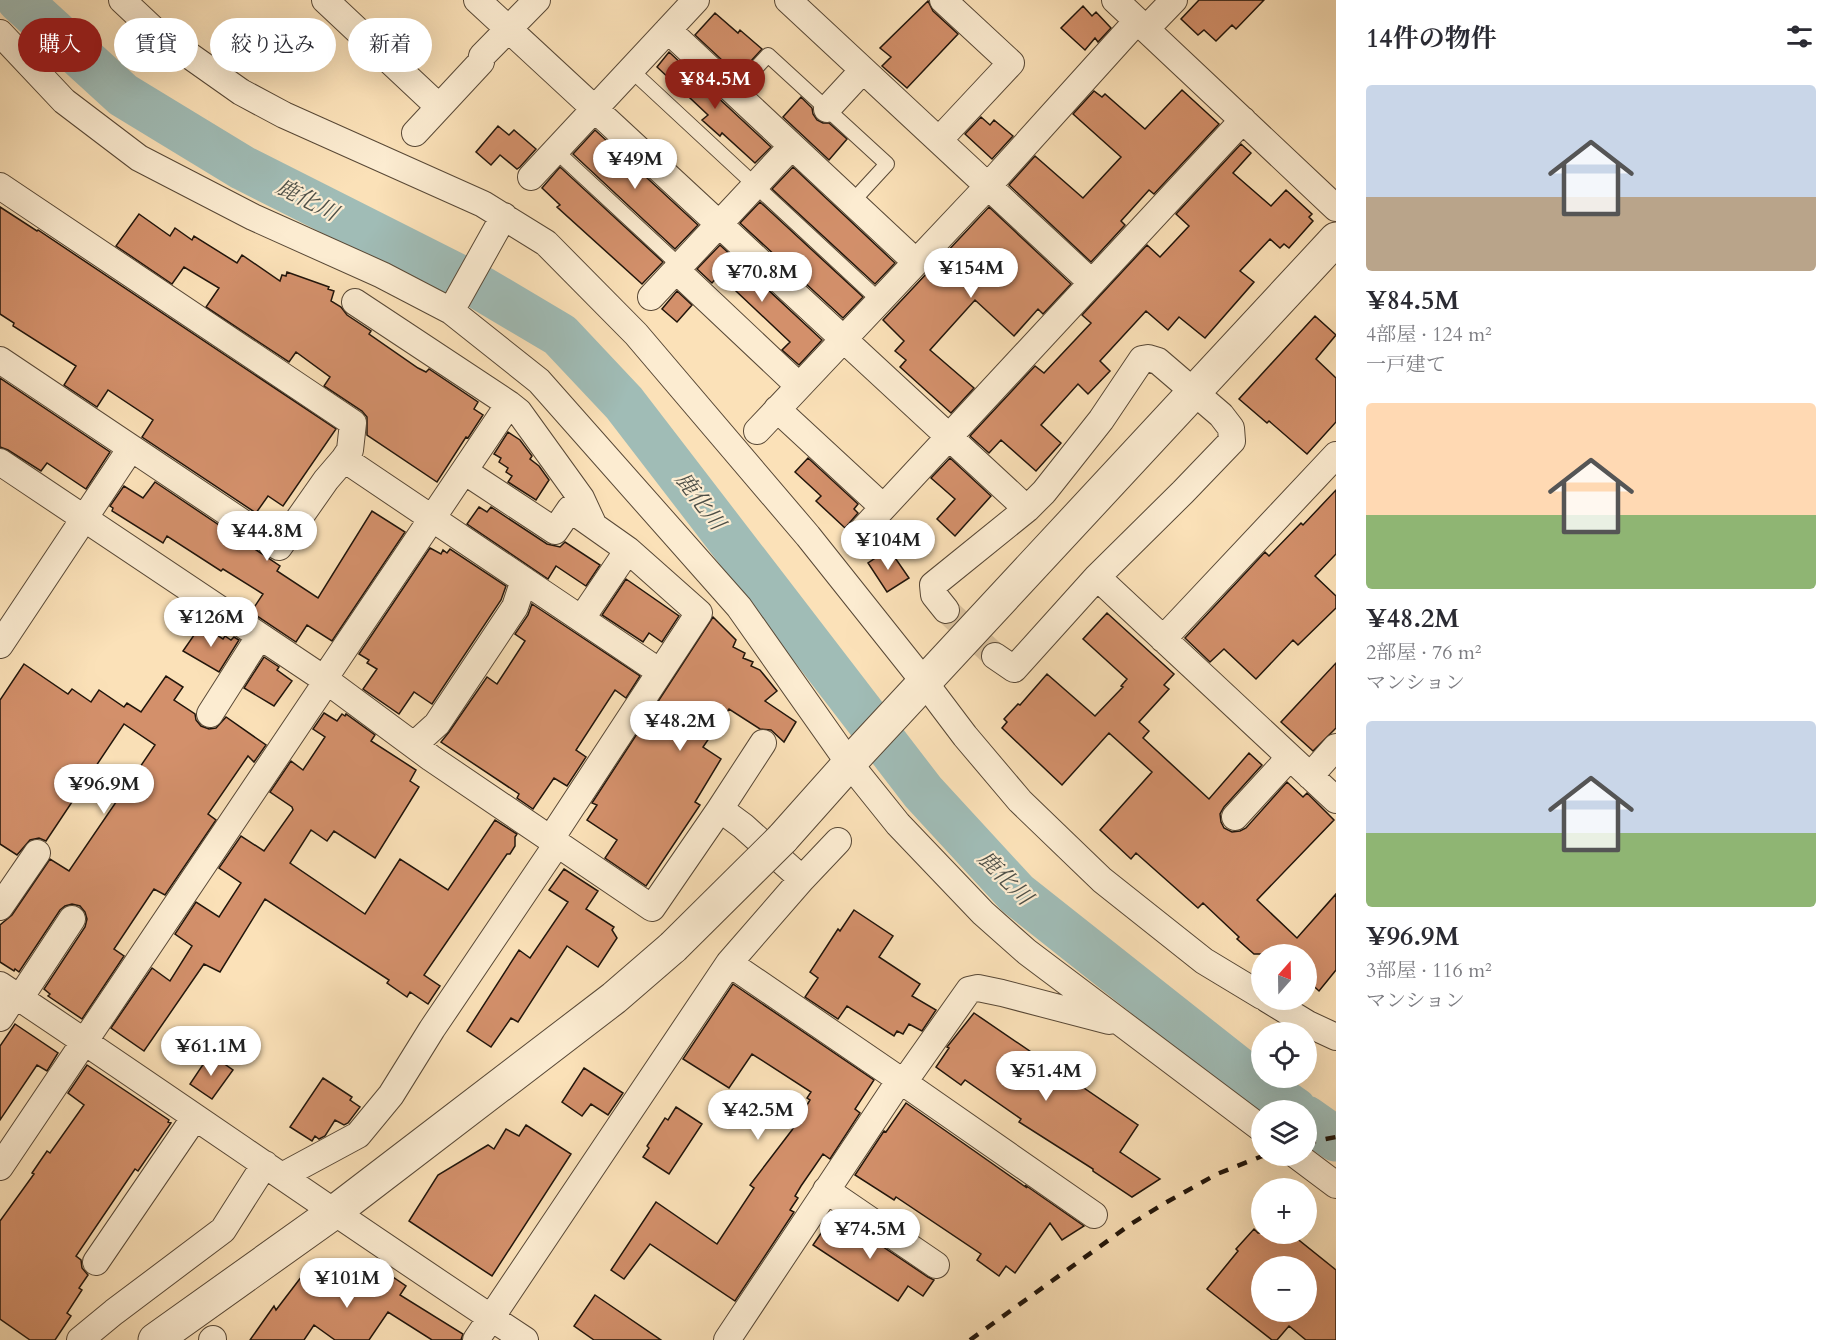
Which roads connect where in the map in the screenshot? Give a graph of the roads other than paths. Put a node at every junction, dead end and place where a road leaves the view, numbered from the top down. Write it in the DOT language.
graph roads {
  1 [pos="122,0"];
  2 [pos="325,0"];
  3 [pos="477,0"];
  4 [pos="537,0"];
  5 [pos="696,0"];
  6 [pos="788,0"];
  7 [pos="943,0"];
  8 [pos="1115,0"];
  9 [pos="1174,0"];
  10 [pos="1142,25"];
  11 [pos="510,30"];
  12 [pos="668,30"];
  13 [pos="0,33"];
  14 [pos="631,70"];
  15 [pos="863,70"];
  16 [pos="734,92"];
  17 [pos="439,107"];
  18 [pos="595,109"];
  19 [pos="827,109"];
  20 [pos="1243,120"];
  21 [pos="415,133"];
  22 [pos="939,140"];
  23 [pos="792,146"];
  24 [pos="556,151"];
  25 [pos="531,177"];
  26 [pos="0,186"];
  27 [pos="754,186"];
  28 [pos="988,186"];
  29 [pos="852,202"];
  30 [pos="1336,208"];
  31 [pos="504,216"];
  32 [pos="719,224"];
  33 [pos="1336,239"];
  34 [pos="916,262"];
  35 [pos="678,268"];
  36 [pos="1091,282"];
  37 [pos="651,297"];
  38 [pos="879,301"];
  39 [pos="355,302"];
  40 [pos="451,311"];
  41 [pos="843,340"];
  42 [pos="0,360"];
  43 [pos="799,386"];
  44 [pos="1194,391"];
  45 [pos="509,404"];
  46 [pos="777,409"];
  47 [pos="757,430"];
  48 [pos="949,438"];
  49 [pos="131,448"];
  50 [pos="1336,455"];
  51 [pos="344,459"];
  52 [pos="0,462"];
  53 [pos="464,471"];
  54 [pos="884,507"];
  55 [pos="1027,509"];
  56 [pos="434,518"];
  57 [pos="84,520"];
  58 [pos="594,526"];
  59 [pos="856,537"];
  60 [pos="628,550"];
  61 [pos="1097,577"];
  62 [pos="524,580"];
  63 [pos="588,609"];
  64 [pos="946,610"];
  65 [pos="260,637"];
  66 [pos="1163,639"];
  67 [pos="0,645"];
  68 [pos="995,656"];
  69 [pos="660,672"];
  70 [pos="326,680"];
  71 [pos="921,687"];
  72 [pos="210,714"];
  73 [pos="415,744"];
  74 [pos="763,744"];
  75 [pos="1336,747"];
  76 [pos="1290,757"];
  77 [pos="852,760"];
  78 [pos="1310,776"];
  79 [pos="1336,800"];
  80 [pos="720,809"];
  81 [pos="1235,817"];
  82 [pos="838,841"];
  83 [pos="554,842"];
  84 [pos="37,853"];
  85 [pos="801,879"];
  86 [pos="0,907"];
  87 [pos="72,919"];
  88 [pos="729,963"];
  89 [pos="1251,989"];
  90 [pos="12,993"];
  91 [pos="1285,1010"];
  92 [pos="0,1018"];
  93 [pos="1120,1024"];
  94 [pos="1336,1037"];
  95 [pos="84,1041"];
  96 [pos="902,1081"];
  97 [pos="195,1117"];
  98 [pos="1251,1121"];
  99 [pos="1311,1166"];
  100 [pos="0,1167"];
  101 [pos="274,1170"];
  102 [pos="1336,1185"];
  103 [pos="826,1190"];
  104 [pos="333,1213"];
  105 [pos="1094,1215"];
  106 [pos="96,1262"];
  107 [pos="936,1265"];
  108 [pos="491,1318"];
  109 [pos="89,1337"];
  110 [pos="155,1340"];
  111 [pos="476,1340"];
  112 [pos="525,1340"];
  113 [pos="727,1340"];
  1 -- 31 [label="street"];
  2 -- 17 [label="street"];
  3 -- 11 [label="street"];
  4 -- 11 [label="street"];
  5 -- 12 [label="street"];
  6 -- 15 [label="street"];
  7 -- 22 [label="street"];
  8 -- 10 [label="street"];
  9 -- 10 [label="street"];
  10 -- 20 [label="street"];
  10 -- 28 [label="street"];
  11 -- 17 [label="street"];
  11 -- 18 [label="street"];
  12 -- 14 [label="street"];
  12 -- 16 [label="street"];
  13 -- 40 [label="street"];
  14 -- 18 [label="street"];
  14 -- 27 [label="lane"];
  15 -- 19 [label="street"];
  15 -- 22 [label="street"];
  16 -- 19 [label="lane"];
  16 -- 23 [label="street"];
  17 -- 21 [label="street"];
  18 -- 24 [label="street"];
  18 -- 32 [label="street"];
  19 -- 29 [label="lane"];
  20 -- 30 [label="street"];
  20 -- 36 [label="street"];
  22 -- 28 [label="street"];
  23 -- 27 [label="street"];
  23 -- 29 [label="street"];
  24 -- 25 [label="street"];
  24 -- 35 [label="lane"];
  26 -- 51 [label="street"];
  27 -- 32 [label="street"];
  27 -- 38 [label="lane"];
  28 -- 34 [label="street"];
  28 -- 36 [label="street"];
  29 -- 34 [label="street"];
  31 -- 40 [label="street"];
  31 -- 71 [label="street"];
  32 -- 35 [label="street"];
  32 -- 41 [label="street"];
  33 -- 44 [label="street"];
  34 -- 38 [label="street"];
  35 -- 37 [label="street"];
  35 -- 43 [label="street"];
  36 -- 48 [label="street"];
  38 -- 41 [label="street"];
  39 -- 45 [label="street"];
  40 -- 77 [label="street"];
  41 -- 43 [label="street"];
  41 -- 48 [label="street"];
  42 -- 49 [label="street"];
  43 -- 46 [label="street"];
  44 -- 55 [label="street"];
  44 -- 61 [label="street"];
  44 -- 71 [label="street"];
  45 -- 53 [label="street"];
  45 -- 58 [label="street"];
  46 -- 47 [label="street"];
  46 -- 54 [label="street"];
  48 -- 54 [label="street"];
  48 -- 55 [label="street"];
  49 -- 51 [label="street"];
  49 -- 57 [label="street"];
  50 -- 66 [label="street"];
  51 -- 56 [label="street"];
  52 -- 57 [label="street"];
  53 -- 56 [label="street"];
  53 -- 58 [label="street"];
  54 -- 59 [label="street"];
  55 -- 64 [label="street"];
  56 -- 62 [label="street"];
  56 -- 70 [label="street"];
  57 -- 65 [label="street"];
  57 -- 67 [label="street"];
  58 -- 60 [label="street"];
  60 -- 63 [label="street"];
  60 -- 69 [label="street"];
  61 -- 66 [label="street"];
  61 -- 68 [label="street"];
  62 -- 69 [label="street"];
  62 -- 73 [label="street"];
  65 -- 70 [label="street"];
  65 -- 72 [label="street"];
  66 -- 76 [label="street"];
  69 -- 83 [label="street"];
  70 -- 73 [label="street"];
  70 -- 95 [label="street"];
  71 -- 77 [label="street"];
  71 -- 89 [label="street"];
  73 -- 83 [label="street"];
  74 -- 80 [label="street"];
  75 -- 78 [label="street"];
  76 -- 78 [label="street"];
  76 -- 81 [label="street"];
  77 -- 93 [label="street"];
  77 -- 104 [label="street, bridge"];
  78 -- 79 [label="street"];
  80 -- 83 [label="street"];
  80 -- 85 [label="street"];
  82 -- 85 [label="street"];
  83 -- 101 [label="street"];
  84 -- 86 [label="street"];
  85 -- 88 [label="street"];
  87 -- 90 [label="street"];
  88 -- 96 [label="street"];
  88 -- 108 [label="street"];
  90 -- 92 [label="street"];
  90 -- 95 [label="street"];
  91 -- 94 [label="street"];
  93 -- 96 [label="street"];
  93 -- 98 [label="street"];
  95 -- 97 [label="street"];
  95 -- 100 [label="street"];
  96 -- 103 [label="street"];
  96 -- 105 [label="street"];
  97 -- 101 [label="street"];
  97 -- 106 [label="street"];
  99 -- 102 [label="street"];
  101 -- 104 [label="street"];
  101 -- 109 [label="street"];
  103 -- 107 [label="street"];
  103 -- 113 [label="street"];
  104 -- 108 [label="street"];
  104 -- 110 [label="street"];
  108 -- 111 [label="street"];
  108 -- 112 [label="street"];
}
